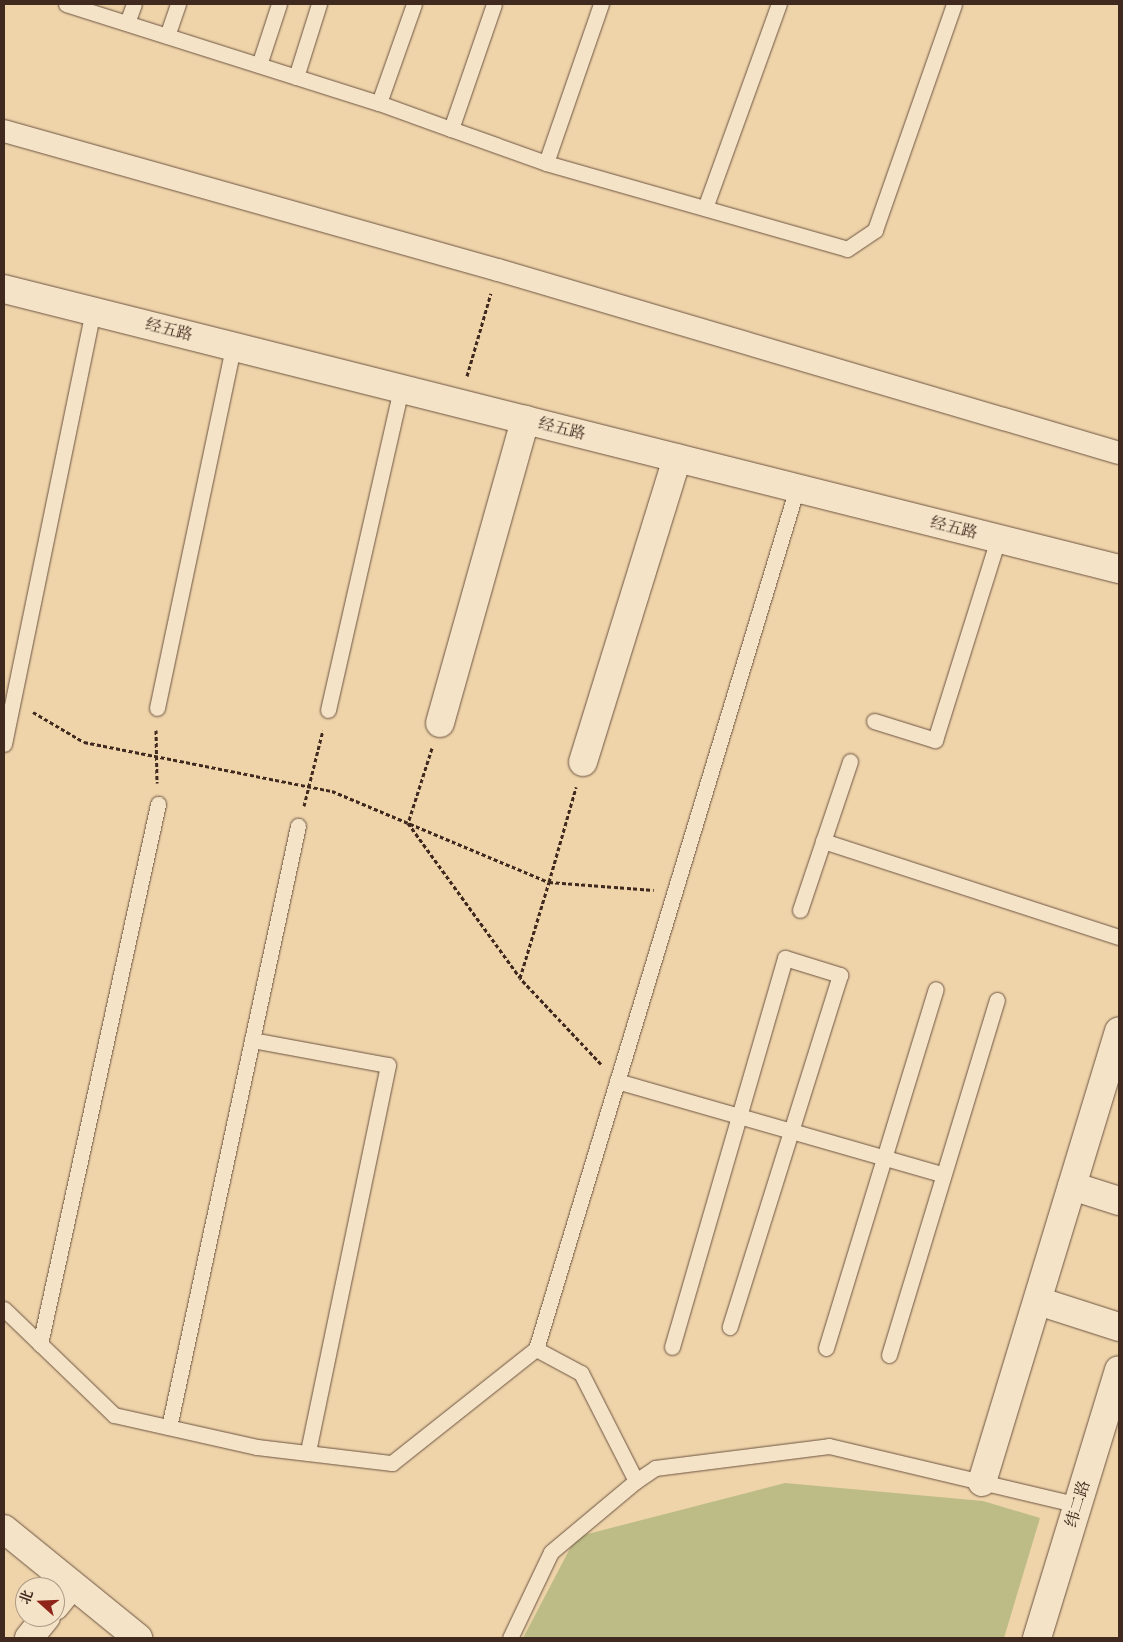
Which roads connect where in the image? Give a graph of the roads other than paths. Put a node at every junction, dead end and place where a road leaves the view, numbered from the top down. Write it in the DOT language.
graph roads {
  1 [pos="66,4"];
  2 [pos="134,4"];
  3 [pos="178,4"];
  4 [pos="280,4"];
  5 [pos="319,4"];
  6 [pos="414,4"];
  7 [pos="494,4"];
  8 [pos="601,4"];
  9 [pos="779,4"];
  10 [pos="954,4"];
  11 [pos="127,23"];
  12 [pos="167,36"];
  13 [pos="259,65"];
  14 [pos="296,77"];
  15 [pos="379,103"];
  16 [pos="450,129"];
  17 [pos="4,131"];
  18 [pos="546,163"];
  19 [pos="705,208"];
  20 [pos="4,289"];
  21 [pos="93,311"];
  22 [pos="233,346"];
  23 [pos="401,389"];
  24 [pos="525,420"];
  25 [pos="1119,453"];
  26 [pos="677,458"];
  27 [pos="797,488"];
  28 [pos="998,539"];
  29 [pos="1119,569"];
  30 [pos="8,699"];
  31 [pos="157,708"];
  32 [pos="328,710"];
  33 [pos="874,721"];
  34 [pos="440,723"];
  35 [pos="4,744"];
  36 [pos="850,760"];
  37 [pos="583,762"];
  38 [pos="158,804"];
  39 [pos="298,826"];
  40 [pos="824,841"];
  41 [pos="800,910"];
  42 [pos="1119,937"];
  43 [pos="936,989"];
  44 [pos="997,1000"];
  45 [pos="1119,1036"];
  46 [pos="252,1040"];
  47 [pos="617,1080"];
  48 [pos="739,1116"];
  49 [pos="791,1130"];
  50 [pos="883,1157"];
  51 [pos="942,1174"];
  52 [pos="1072,1186"];
  53 [pos="1119,1201"];
  54 [pos="1038,1301"];
  55 [pos="4,1309"];
  56 [pos="730,1326"];
  57 [pos="1119,1327"];
  58 [pos="40,1344"];
  59 [pos="672,1347"];
  60 [pos="826,1348"];
  61 [pos="536,1349"];
  62 [pos="888,1355"];
  63 [pos="1119,1370"];
  64 [pos="169,1427"];
  65 [pos="308,1453"];
  66 [pos="636,1481"];
  67 [pos="982,1482"];
  68 [pos="1078,1505"];
  69 [pos="4,1529"];
  70 [pos="72,1585"];
  71 [pos="65,1594"];
  72 [pos="38,1627"];
  73 [pos="29,1638"];
  74 [pos="138,1638"];
  75 [pos="510,1638"];
  76 [pos="1038,1638"];
  1 -- 11 [label="lane"];
  2 -- 11 [label="lane"];
  3 -- 12 [label="lane"];
  4 -- 13 [label="lane"];
  5 -- 14 [label="lane"];
  6 -- 15 [label="lane"];
  7 -- 16 [label="lane"];
  8 -- 18 [label="lane"];
  9 -- 19 [label="lane"];
  10 -- 19 [label="lane"];
  11 -- 12 [label="lane"];
  12 -- 13 [label="lane"];
  13 -- 14 [label="lane"];
  14 -- 15 [label="lane"];
  15 -- 16 [label="lane"];
  16 -- 18 [label="lane"];
  17 -- 25 [label="street"];
  18 -- 19 [label="lane"];
  20 -- 21 [label="street, 经五路"];
  21 -- 22 [label="street, 经五路"];
  21 -- 30 [label="lane"];
  22 -- 23 [label="street, 经五路"];
  22 -- 31 [label="lane"];
  23 -- 24 [label="street, 经五路"];
  23 -- 32 [label="lane"];
  24 -- 26 [label="street, 经五路"];
  24 -- 34 [label="street"];
  26 -- 27 [label="street, 经五路"];
  26 -- 37 [label="street"];
  27 -- 28 [label="street, 经五路"];
  27 -- 47 [label="lane"];
  28 -- 29 [label="street, 经五路"];
  28 -- 33 [label="lane"];
  30 -- 35 [label="lane"];
  36 -- 40 [label="lane"];
  38 -- 58 [label="lane"];
  39 -- 46 [label="lane"];
  40 -- 41 [label="lane"];
  40 -- 42 [label="lane"];
  43 -- 50 [label="lane"];
  44 -- 51 [label="lane"];
  45 -- 52 [label="street"];
  46 -- 64 [label="lane"];
  46 -- 65 [label="lane"];
  47 -- 48 [label="lane"];
  47 -- 61 [label="lane"];
  48 -- 49 [label="lane"];
  48 -- 49 [label="lane"];
  48 -- 59 [label="lane"];
  49 -- 50 [label="lane"];
  49 -- 56 [label="lane"];
  50 -- 51 [label="lane"];
  50 -- 60 [label="lane"];
  51 -- 62 [label="lane"];
  52 -- 53 [label="street"];
  52 -- 54 [label="street"];
  54 -- 57 [label="street"];
  54 -- 67 [label="street"];
  55 -- 58 [label="lane"];
  58 -- 64 [label="lane"];
  61 -- 65 [label="lane"];
  61 -- 66 [label="lane"];
  63 -- 68 [label="street, 纬二路"];
  64 -- 65 [label="lane"];
  66 -- 67 [label="lane"];
  66 -- 75 [label="lane"];
  67 -- 68 [label="lane"];
  68 -- 76 [label="street, 纬二路"];
  69 -- 70 [label="street"];
  70 -- 71 [label="street"];
  70 -- 74 [label="street"];
  72 -- 73 [label="street"];
}
